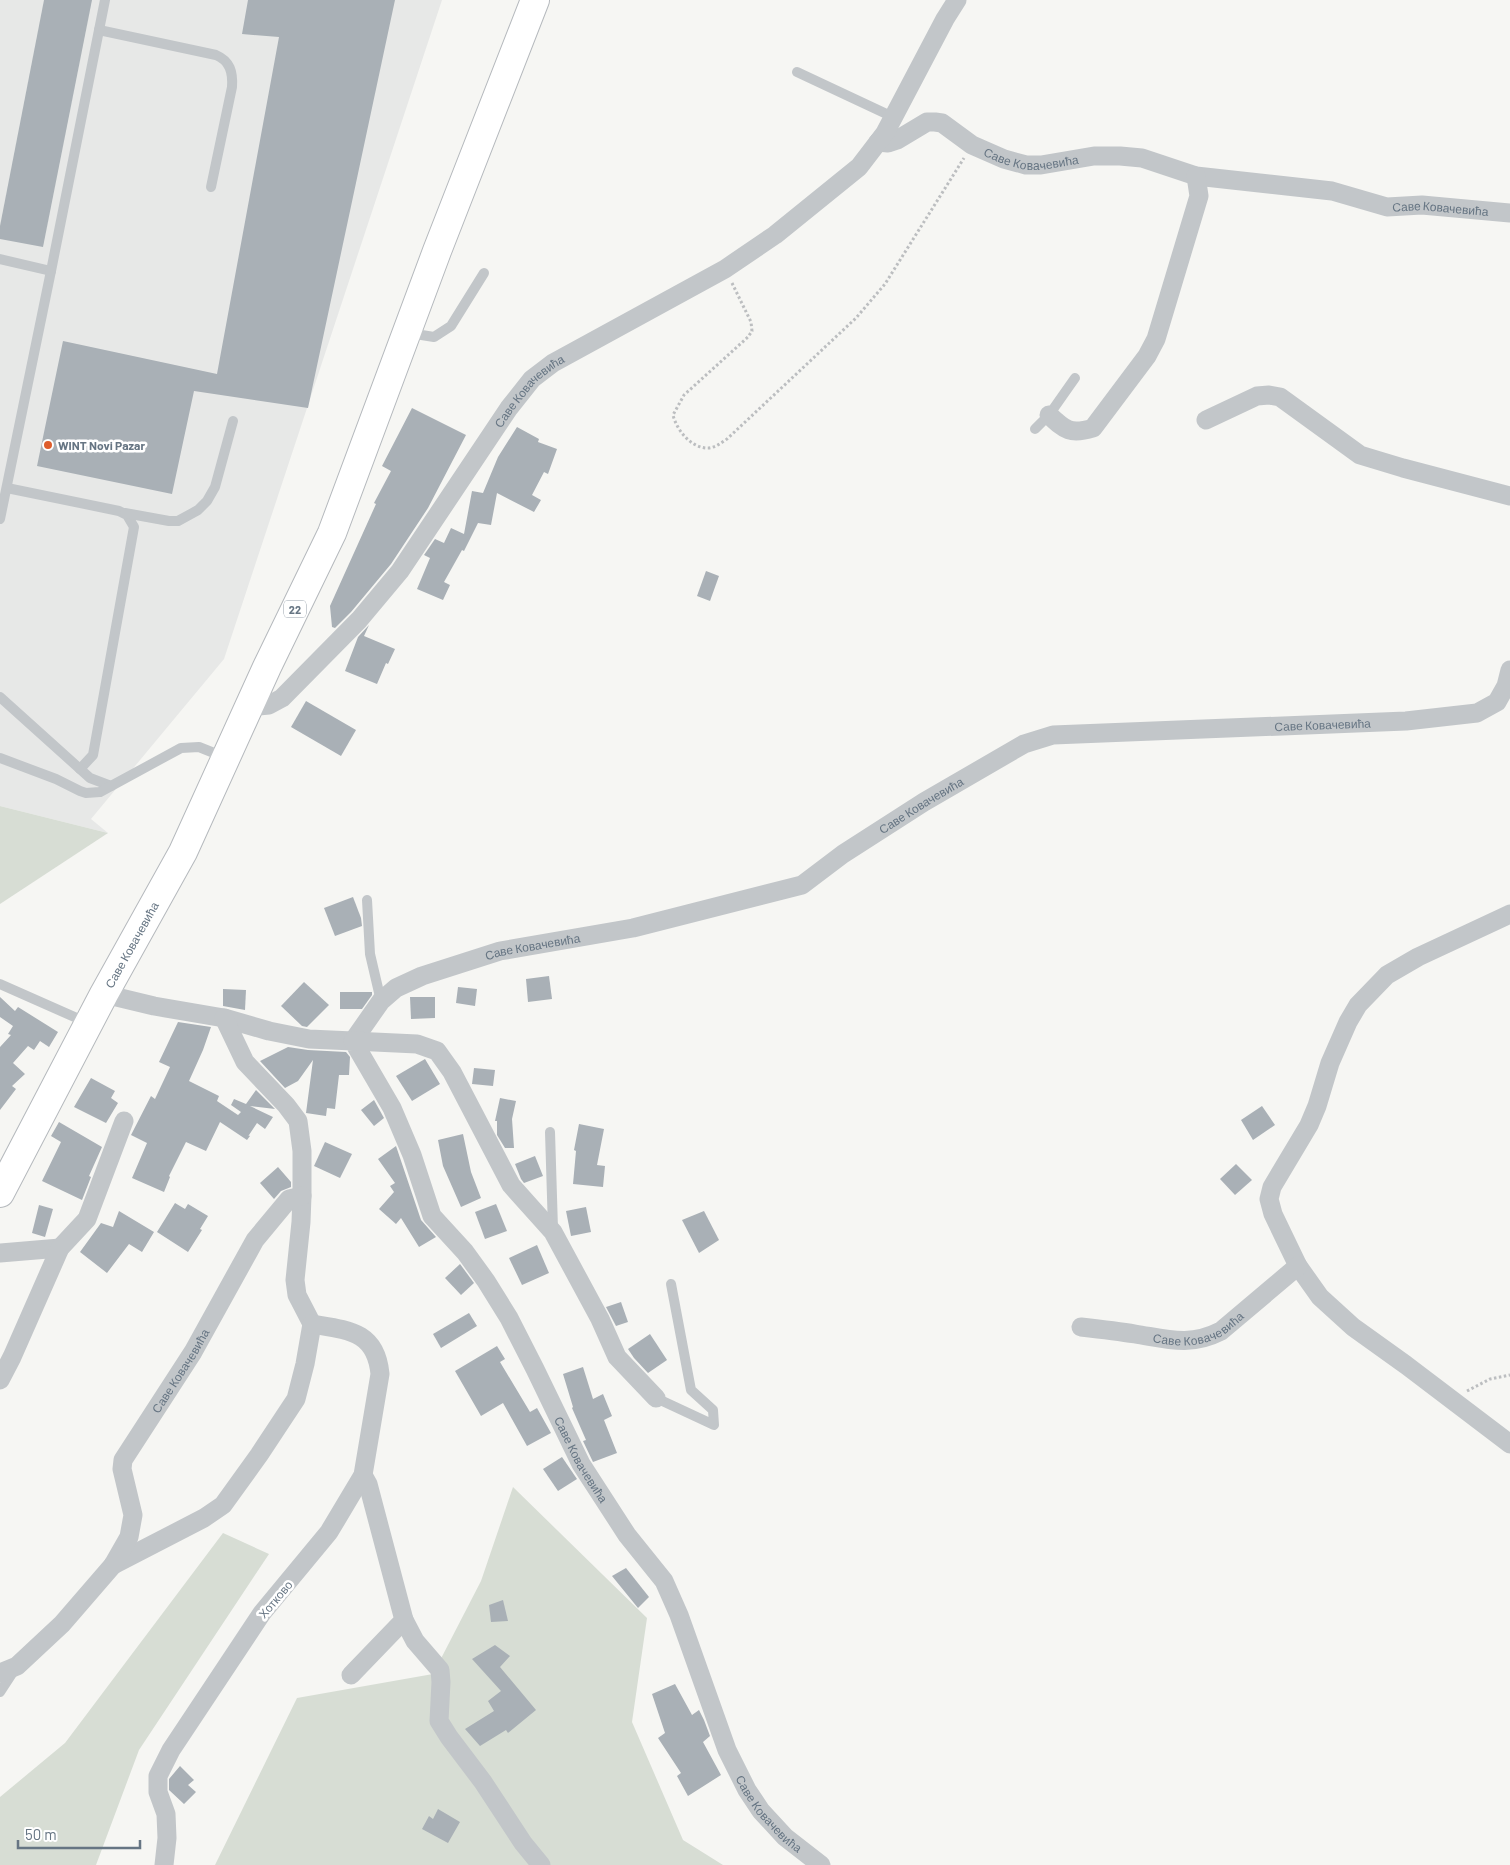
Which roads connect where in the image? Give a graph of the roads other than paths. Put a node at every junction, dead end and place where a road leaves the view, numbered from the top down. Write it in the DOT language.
graph roads {
  1 [pos="105,0"];
  2 [pos="535,0"];
  3 [pos="957,0"];
  4 [pos="99,30"];
  5 [pos="797,72"];
  6 [pos="893,117"];
  7 [pos="878,142"];
  8 [pos="1196,176"];
  9 [pos="211,187"];
  10 [pos="1510,212"];
  11 [pos="0,259"];
  12 [pos="52,271"];
  13 [pos="484,273"];
  14 [pos="408,333"];
  15 [pos="1075,378"];
  16 [pos="1206,420"];
  17 [pos="233,421"];
  18 [pos="1042,422"];
  19 [pos="7,488"];
  20 [pos="1510,496"];
  21 [pos="119,511"];
  22 [pos="0,516"];
  23 [pos="1510,670"];
  24 [pos="0,697"];
  25 [pos="249,706"];
  26 [pos="0,758"];
  27 [pos="225,758"];
  28 [pos="80,769"];
  29 [pos="111,786"];
  30 [pos="367,900"];
  31 [pos="1510,914"];
  32 [pos="0,984"];
  33 [pos="104,994"];
  34 [pos="381,1001"];
  35 [pos="224,1018"];
  36 [pos="89,1024"];
  37 [pos="353,1041"];
  38 [pos="124,1120"];
  39 [pos="550,1132"];
  40 [pos="0,1193"];
  41 [pos="302,1196"];
  42 [pos="553,1232"];
  43 [pos="60,1248"];
  44 [pos="0,1253"];
  45 [pos="1298,1266"];
  46 [pos="670,1284"];
  47 [pos="312,1324"];
  48 [pos="1081,1327"];
  49 [pos="0,1380"];
  50 [pos="656,1398"];
  51 [pos="1510,1444"];
  52 [pos="363,1475"];
  53 [pos="113,1565"];
  54 [pos="404,1620"];
  55 [pos="8,1670"];
  56 [pos="351,1675"];
  57 [pos="0,1692"];
  58 [pos="164,1865"];
  59 [pos="540,1865"];
  60 [pos="820,1865"];
  1 -- 4 [label="lane"];
  2 -- 14 [label="main road, Саве Ковачевића / 22"];
  3 -- 6 [label="street, Саве Ковачевића"];
  4 -- 9 [label="lane"];
  4 -- 12 [label="lane"];
  5 -- 6 [label="lane"];
  6 -- 7 [label="street, Саве Ковачевића"];
  7 -- 8 [label="street, Саве Ковачевића"];
  7 -- 25 [label="street, Саве Ковачевића"];
  8 -- 10 [label="street, Саве Ковачевића"];
  8 -- 18 [label="street"];
  11 -- 12 [label="lane"];
  12 -- 19 [label="lane"];
  13 -- 14 [label="lane"];
  14 -- 25 [label="main road, Саве Ковачевића / 22"];
  15 -- 18 [label="lane"];
  16 -- 20 [label="street"];
  17 -- 21 [label="lane"];
  19 -- 21 [label="lane"];
  19 -- 22 [label="lane"];
  21 -- 28 [label="lane"];
  23 -- 34 [label="street, Саве Ковачевића"];
  24 -- 28 [label="lane"];
  25 -- 27 [label="main road, Саве Ковачевића / 22"];
  26 -- 29 [label="lane"];
  27 -- 29 [label="lane"];
  27 -- 33 [label="main road, Саве Ковачевића / 22"];
  28 -- 29 [label="lane"];
  30 -- 34 [label="lane"];
  31 -- 45 [label="street"];
  32 -- 36 [label="lane"];
  33 -- 35 [label="street, Саве Ковачевића"];
  33 -- 36 [label="main road, Саве Ковачевића / 22"];
  34 -- 37 [label="street, Саве Ковачевића"];
  35 -- 37 [label="street, Саве Ковачевића"];
  35 -- 41 [label="street"];
  36 -- 40 [label="main road, Саве Ковачевића / 22"];
  37 -- 42 [label="street, Саве Ковачевића"];
  37 -- 60 [label="street, Саве Ковачевића"];
  38 -- 43 [label="street"];
  39 -- 42 [label="lane"];
  41 -- 47 [label="street"];
  41 -- 53 [label="street, Саве Ковачевића"];
  42 -- 50 [label="street, Саве Ковачевића"];
  43 -- 44 [label="street"];
  43 -- 49 [label="street"];
  45 -- 48 [label="street, Саве Ковачевића"];
  45 -- 51 [label="street"];
  46 -- 50 [label="lane"];
  47 -- 52 [label="street"];
  47 -- 53 [label="street, Саве Ковачевића"];
  52 -- 54 [label="street"];
  52 -- 58 [label="street, Хотково"];
  53 -- 55 [label="street, Саве Ковачевића"];
  54 -- 56 [label="street"];
  54 -- 59 [label="street"];
  55 -- 57 [label="lane, Саве Ковачевића"];
}
